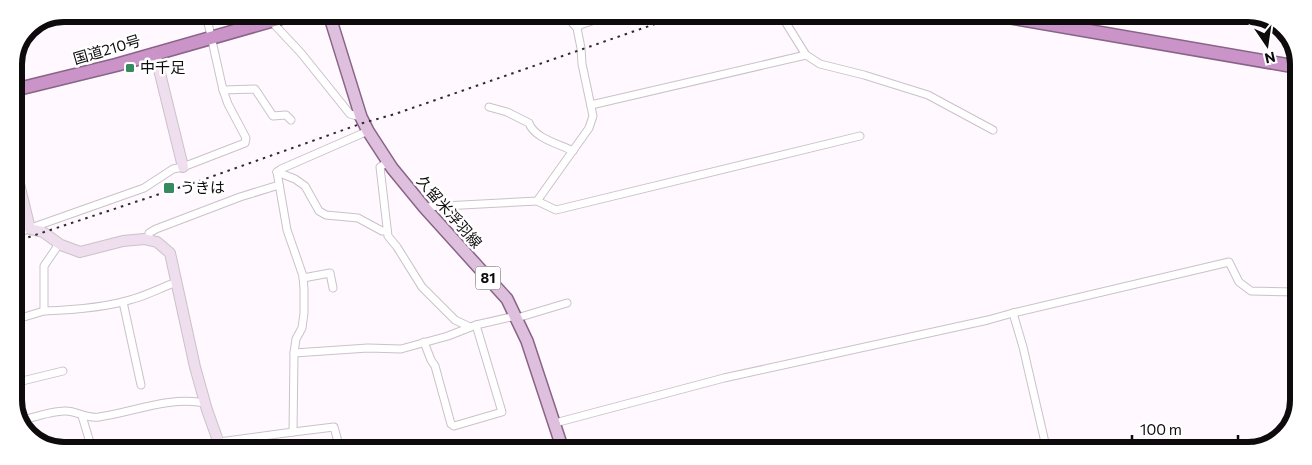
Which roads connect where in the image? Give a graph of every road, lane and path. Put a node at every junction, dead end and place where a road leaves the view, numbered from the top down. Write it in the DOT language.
graph roads {
  1 [pos="208,22"];
  2 [pos="264,22"];
  3 [pos="273,22"];
  4 [pos="331,22"];
  5 [pos="571,22"];
  6 [pos="589,22"];
  7 [pos="785,22"];
  8 [pos="1037,22"];
  9 [pos="577,28"];
  10 [pos="211,38"];
  11 [pos="155,53"];
  12 [pos="806,55"];
  13 [pos="1289,65"];
  14 [pos="22,88"];
  15 [pos="223,90"];
  16 [pos="591,105"];
  17 [pos="489,107"];
  18 [pos="361,117"];
  19 [pos="291,120"];
  20 [pos="993,130"];
  21 [pos="368,131"];
  22 [pos="860,136"];
  23 [pos="573,150"];
  24 [pos="388,162"];
  25 [pos="183,167"];
  26 [pos="276,172"];
  27 [pos="279,185"];
  28 [pos="22,198"];
  29 [pos="537,201"];
  30 [pos="424,207"];
  31 [pos="30,229"];
  32 [pos="22,231"];
  33 [pos="387,231"];
  34 [pos="149,240"];
  35 [pos="59,244"];
  36 [pos="304,278"];
  37 [pos="177,282"];
  38 [pos="333,288"];
  39 [pos="1290,292"];
  40 [pos="123,302"];
  41 [pos="566,303"];
  42 [pos="44,311"];
  43 [pos="1013,313"];
  44 [pos="23,317"];
  45 [pos="518,318"];
  46 [pos="473,326"];
  47 [pos="424,342"];
  48 [pos="294,354"];
  49 [pos="63,371"];
  50 [pos="23,381"];
  51 [pos="141,385"];
  52 [pos="205,404"];
  53 [pos="82,416"];
  54 [pos="27,419"];
  55 [pos="555,423"];
  56 [pos="293,432"];
  57 [pos="90,442"];
  58 [pos="219,442"];
  59 [pos="237,442"];
  60 [pos="338,442"];
  61 [pos="561,442"];
  62 [pos="1045,442"];
  1 -- 10 [label="street"];
  2 -- 10 [label="highway, 国道210号"];
  3 -- 18 [label="street"];
  4 -- 18 [label="main road, 81"];
  5 -- 9 [label="street"];
  6 -- 9 [label="street"];
  7 -- 12 [label="street"];
  8 -- 13 [label="highway"];
  9 -- 16 [label="street"];
  10 -- 11 [label="highway, 国道210号"];
  10 -- 15 [label="street"];
  11 -- 14 [label="highway, 国道210号"];
  11 -- 25 [label="street"];
  12 -- 16 [label="street"];
  12 -- 20 [label="street"];
  15 -- 19 [label="street"];
  15 -- 25 [label="street"];
  16 -- 23 [label="street"];
  17 -- 23 [label="street"];
  18 -- 21 [label="main road, 81"];
  21 -- 24 [label="main road, 久留米浮羽線 / 81"];
  21 -- 26 [label="street"];
  22 -- 29 [label="street"];
  23 -- 29 [label="street"];
  24 -- 30 [label="main road, 久留米浮羽線 / 81"];
  24 -- 33 [label="street"];
  25 -- 31 [label="street"];
  26 -- 27 [label="street"];
  26 -- 33 [label="street"];
  27 -- 34 [label="street"];
  27 -- 36 [label="street"];
  28 -- 31 [label="street"];
  29 -- 30 [label="street"];
  30 -- 45 [label="main road, 久留米浮羽線 / 81"];
  31 -- 32 [label="street"];
  31 -- 35 [label="street"];
  33 -- 46 [label="street"];
  34 -- 35 [label="street"];
  34 -- 37 [label="street"];
  35 -- 42 [label="street"];
  36 -- 38 [label="street"];
  36 -- 48 [label="street"];
  37 -- 40 [label="street"];
  37 -- 52 [label="street"];
  39 -- 43 [label="street"];
  40 -- 42 [label="street"];
  40 -- 51 [label="street"];
  41 -- 45 [label="street"];
  42 -- 44 [label="street"];
  43 -- 55 [label="street"];
  43 -- 62 [label="street"];
  45 -- 46 [label="street"];
  45 -- 55 [label="main road, 久留米浮羽線 / 81"];
  46 -- 47 [label="street"];
  46 -- 47 [label="street"];
  47 -- 48 [label="street"];
  48 -- 56 [label="street"];
  49 -- 50 [label="street"];
  52 -- 53 [label="street"];
  52 -- 58 [label="street"];
  53 -- 54 [label="street"];
  53 -- 57 [label="street"];
  55 -- 61 [label="main road, 久留米浮羽線 / 81"];
  56 -- 59 [label="street"];
  56 -- 60 [label="street"];
}
